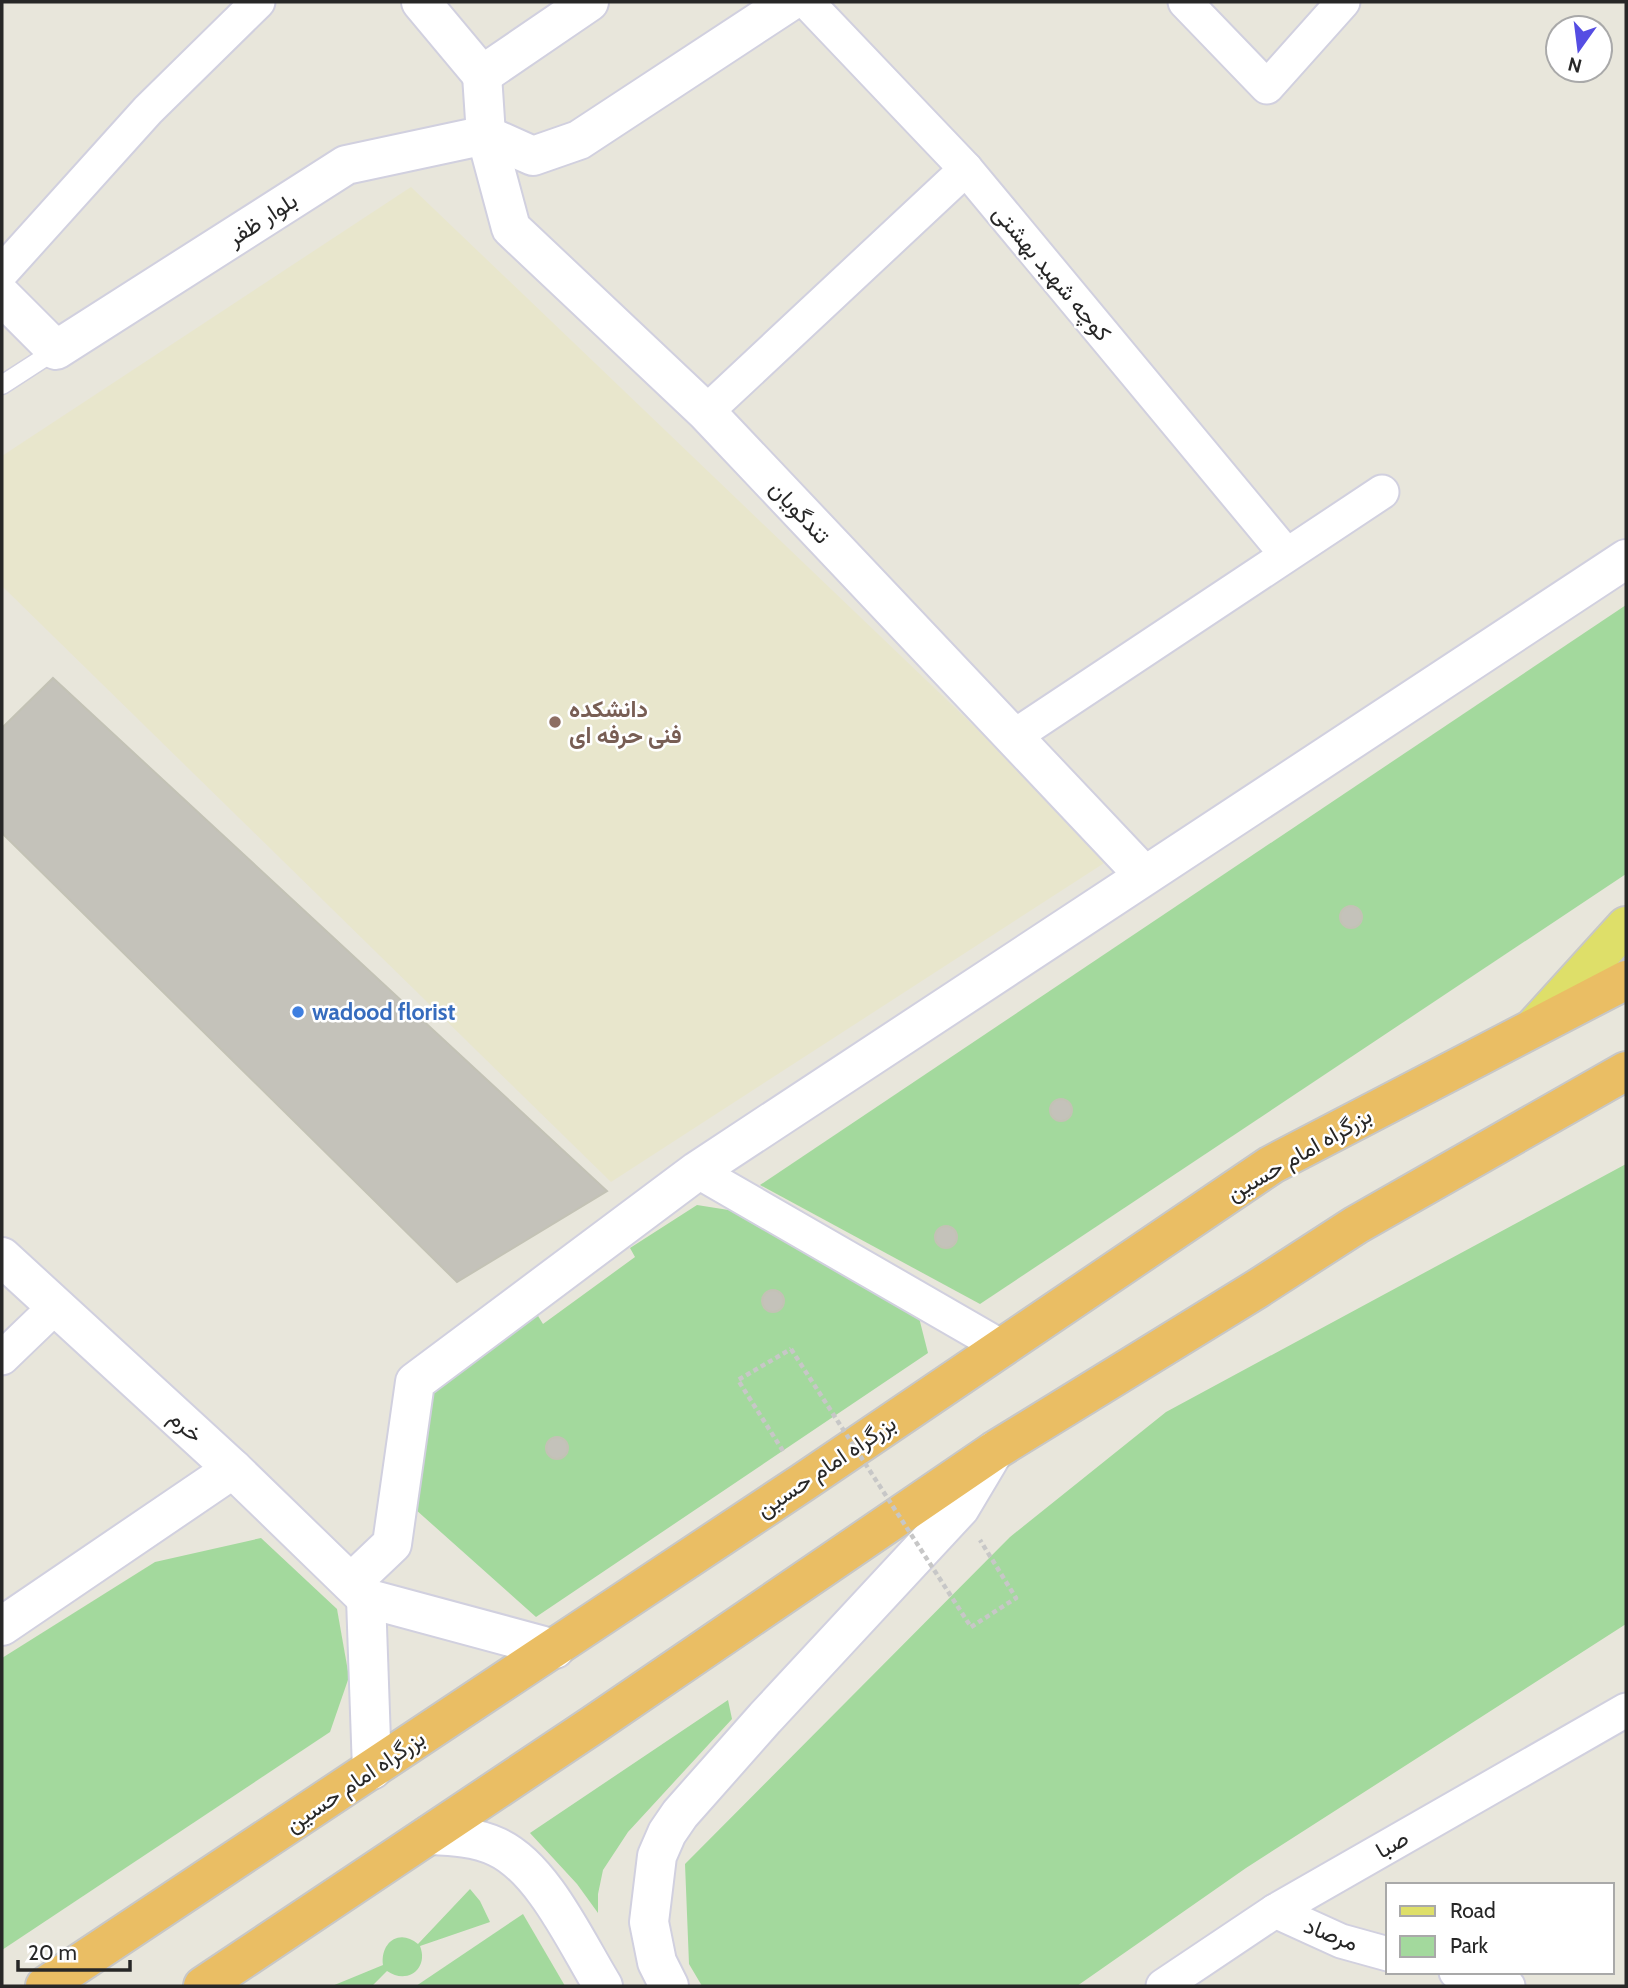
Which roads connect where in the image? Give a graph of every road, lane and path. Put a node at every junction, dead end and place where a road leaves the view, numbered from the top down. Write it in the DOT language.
graph roads {
  1 [pos="258,2"];
  2 [pos="421,2"];
  3 [pos="589,2"];
  4 [pos="789,2"];
  5 [pos="807,2"];
  6 [pos="1185,2"];
  7 [pos="1343,2"];
  8 [pos="482,75"];
  9 [pos="486,135"];
  10 [pos="966,169"];
  11 [pos="2,272"];
  12 [pos="2,296"];
  13 [pos="56,349"];
  14 [pos="2,385"];
  15 [pos="706,412"];
  16 [pos="1382,492"];
  17 [pos="1286,554"];
  18 [pos="1626,559"];
  19 [pos="1013,737"];
  20 [pos="1144,875"];
  21 [pos="1626,926"];
  22 [pos="1626,980"];
  23 [pos="1531,1030"];
  24 [pos="1626,1071"];
  25 [pos="697,1171"];
  26 [pos="2,1257"];
  27 [pos="55,1307"];
  28 [pos="1002,1347"];
  29 [pos="2,1358"];
  30 [pos="994,1451"];
  31 [pos="233,1469"];
  32 [pos="802,1483"];
  33 [pos="960,1508"];
  34 [pos="358,1590"];
  35 [pos="2,1626"];
  36 [pos="555,1649"];
  37 [pos="1626,1710"];
  38 [pos="372,1770"];
  39 [pos="429,1835"];
  40 [pos="1275,1911"];
  41 [pos="1386,1953"];
  42 [pos="1463,1974"];
  43 [pos="45,1986"];
  44 [pos="203,1986"];
  45 [pos="603,1986"];
  46 [pos="669,1986"];
  47 [pos="1163,1986"];
  48 [pos="1508,1986"];
  1 -- 11 [label="street"];
  2 -- 8 [label="street"];
  3 -- 8 [label="street"];
  4 -- 9 [label="street"];
  5 -- 10 [label="street, کوچه شهید بهشتی"];
  6 -- 7 [label="street"];
  8 -- 9 [label="street"];
  9 -- 13 [label="street, بلوار ظفر"];
  9 -- 15 [label="street, تندگویان"];
  10 -- 15 [label="street"];
  10 -- 17 [label="street, کوچه شهید بهشتی"];
  12 -- 13 [label="street"];
  13 -- 14 [label="lane"];
  15 -- 19 [label="street, تندگویان"];
  16 -- 17 [label="street"];
  17 -- 19 [label="street"];
  18 -- 20 [label="street"];
  19 -- 20 [label="street, تندگویان"];
  20 -- 25 [label="street"];
  21 -- 23 [label="main road"];
  22 -- 23 [label="highway, بزرگراه امام حسین"];
  23 -- 28 [label="highway, بزرگراه امام حسین"];
  24 -- 30 [label="highway"];
  25 -- 28 [label="street"];
  25 -- 34 [label="street"];
  26 -- 27 [label="street, خرم"];
  27 -- 29 [label="street"];
  27 -- 31 [label="street, خرم"];
  28 -- 32 [label="highway, بزرگراه امام حسین"];
  30 -- 33 [label="street"];
  30 -- 39 [label="highway"];
  31 -- 34 [label="street, خرم"];
  31 -- 35 [label="street"];
  32 -- 33 [label="path, bridge"];
  32 -- 36 [label="highway, بزرگراه امام حسین"];
  33 -- 46 [label="street"];
  34 -- 36 [label="street"];
  34 -- 38 [label="street"];
  36 -- 38 [label="highway, بزرگراه امام حسین"];
  37 -- 40 [label="street, صبا"];
  38 -- 43 [label="highway, بزرگراه امام حسین"];
  39 -- 44 [label="highway"];
  39 -- 45 [label="street"];
  40 -- 41 [label="street, مرصاد"];
  40 -- 47 [label="street, صبا"];
  42 -- 48 [label="street"];
}
